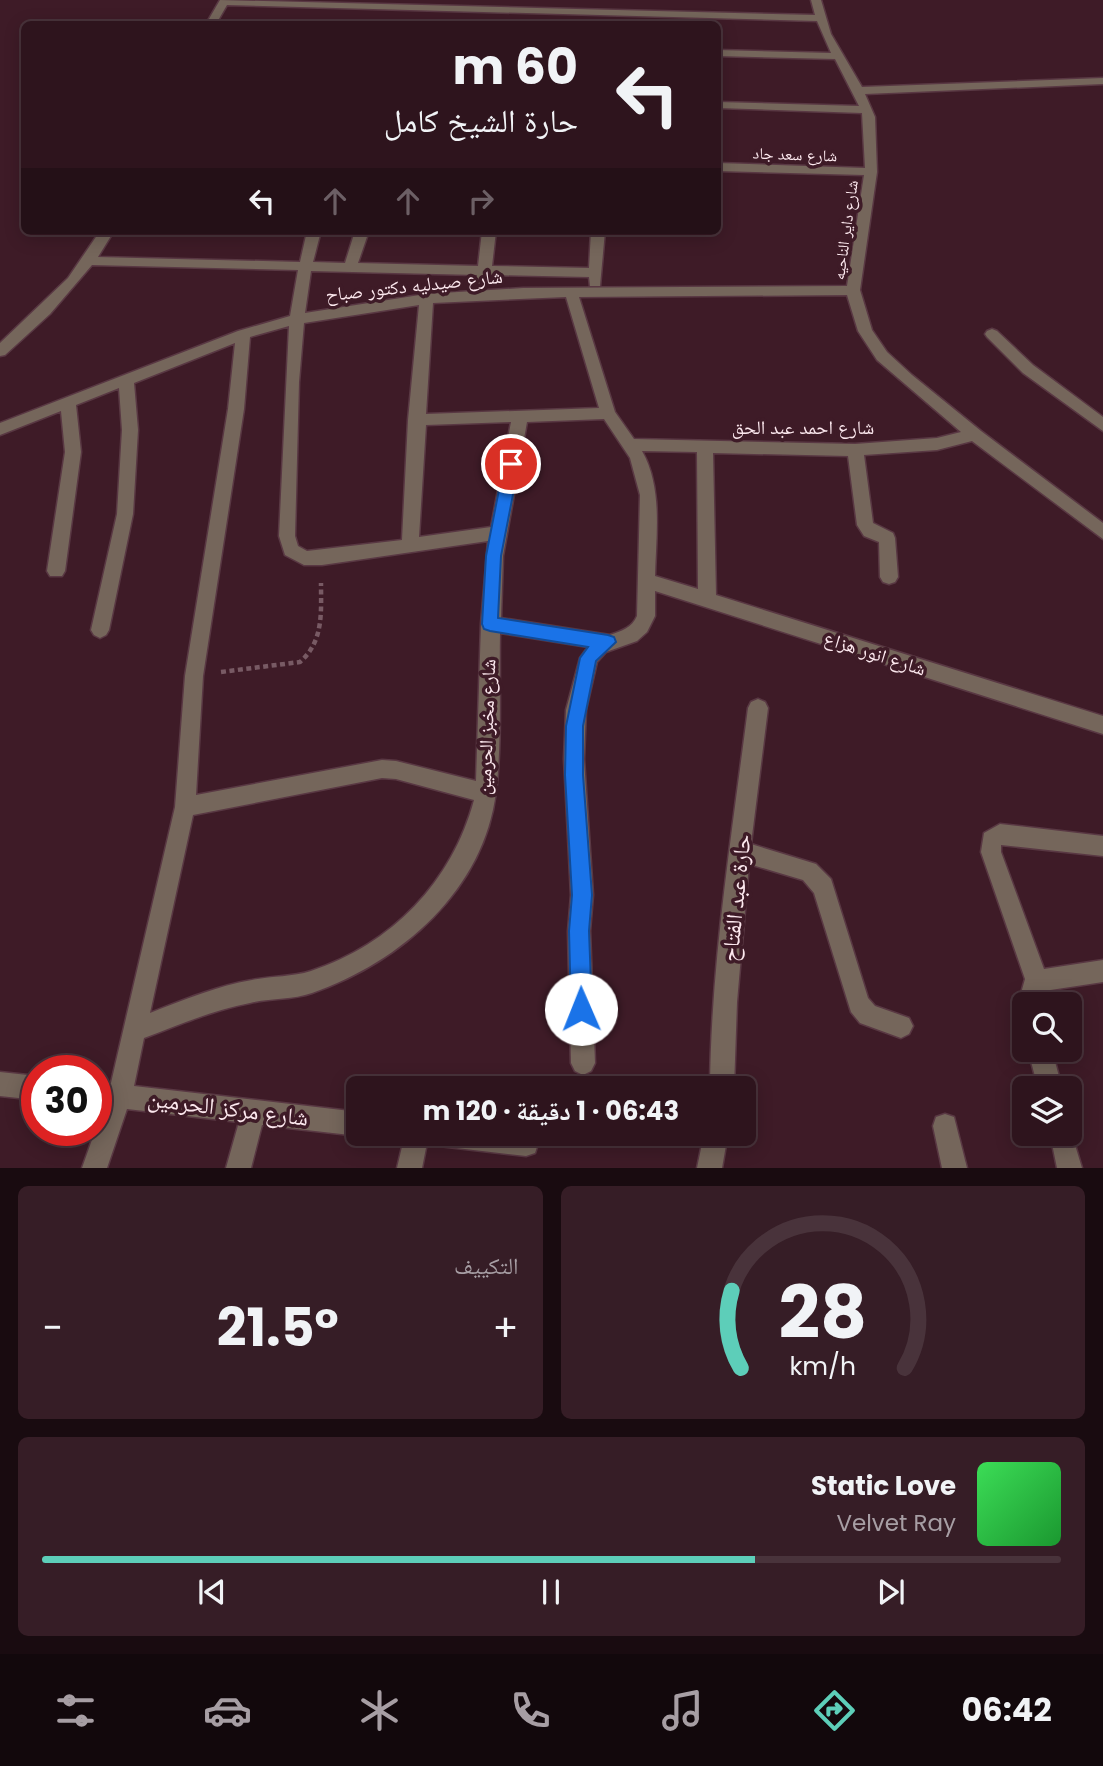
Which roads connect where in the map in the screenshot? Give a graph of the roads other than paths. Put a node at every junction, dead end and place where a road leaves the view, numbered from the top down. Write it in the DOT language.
graph roads {
  1 [pos="816,0"];
  2 [pos="224,1"];
  3 [pos="821,18"];
  4 [pos="213,21"];
  5 [pos="721,53"];
  6 [pos="836,56"];
  7 [pos="1103,81"];
  8 [pos="858,91"];
  9 [pos="721,105"];
  10 [pos="867,110"];
  11 [pos="721,167"];
  12 [pos="871,172"];
  13 [pos="105,235"];
  14 [pos="313,235"];
  15 [pos="361,235"];
  16 [pos="488,235"];
  17 [pos="598,235"];
  18 [pos="90,261"];
  19 [pos="304,266"];
  20 [pos="350,267"];
  21 [pos="484,270"];
  22 [pos="596,273"];
  23 [pos="853,290"];
  24 [pos="594,291"];
  25 [pos="571,292"];
  26 [pos="481,295"];
  27 [pos="426,299"];
  28 [pos="296,319"];
  29 [pos="243,334"];
  30 [pos="992,334"];
  31 [pos="0,351"];
  32 [pos="126,380"];
  33 [pos="68,404"];
  34 [pos="608,413"];
  35 [pos="520,418"];
  36 [pos="416,420"];
  37 [pos="1103,425"];
  38 [pos="0,429"];
  39 [pos="975,435"];
  40 [pos="629,445"];
  41 [pos="705,447"];
  42 [pos="855,450"];
  43 [pos="1103,532"];
  44 [pos="498,533"];
  45 [pos="410,545"];
  46 [pos="56,571"];
  47 [pos="889,577"];
  48 [pos="648,581"];
  49 [pos="707,600"];
  50 [pos="490,624"];
  51 [pos="100,630"];
  52 [pos="608,642"];
  53 [pos="758,708"];
  54 [pos="1103,725"];
  55 [pos="486,793"];
  56 [pos="185,807"];
  57 [pos="1103,846"];
  58 [pos="740,851"];
  59 [pos="1103,971"];
  60 [pos="1037,981"];
  61 [pos="1031,992"];
  62 [pos="901,1026"];
  63 [pos="134,1031"];
  64 [pos="583,1063"];
  65 [pos="723,1076"];
  66 [pos="0,1084"];
  67 [pos="112,1084"];
  68 [pos="21,1086"];
  69 [pos="112,1094"];
  70 [pos="254,1110"];
  71 [pos="346,1122"];
  72 [pos="945,1126"];
  73 [pos="98,1146"];
  74 [pos="414,1146"];
  75 [pos="713,1146"];
  76 [pos="1065,1146"];
  77 [pos="94,1167"];
  78 [pos="238,1167"];
  79 [pos="409,1167"];
  80 [pos="709,1167"];
  81 [pos="955,1167"];
  82 [pos="1070,1167"];
  1 -- 3 [label="street, شارع داير الناحيه"];
  2 -- 3 [label="street"];
  2 -- 4 [label="street"];
  3 -- 6 [label="street, شارع داير الناحيه"];
  5 -- 6 [label="street"];
  6 -- 8 [label="street, شارع داير الناحيه"];
  7 -- 8 [label="street"];
  8 -- 10 [label="street, شارع داير الناحيه"];
  9 -- 10 [label="street"];
  10 -- 12 [label="street, شارع داير الناحيه"];
  11 -- 12 [label="street, شارع سعد جاد"];
  12 -- 23 [label="street, شارع داير الناحيه"];
  13 -- 18 [label="street"];
  14 -- 19 [label="street"];
  15 -- 20 [label="street"];
  16 -- 21 [label="street"];
  17 -- 22 [label="street"];
  18 -- 19 [label="street"];
  18 -- 31 [label="street"];
  19 -- 20 [label="street"];
  19 -- 28 [label="street"];
  20 -- 21 [label="street"];
  21 -- 22 [label="street"];
  21 -- 26 [label="street"];
  22 -- 24 [label="street"];
  23 -- 24 [label="street, شارع صيدليه دكتور صباح"];
  23 -- 39 [label="street, شارع داير الناحيه"];
  24 -- 25 [label="street, شارع صيدليه دكتور صباح"];
  25 -- 26 [label="street, شارع صيدليه دكتور صباح"];
  25 -- 34 [label="street"];
  26 -- 27 [label="street, شارع صيدليه دكتور صباح"];
  27 -- 28 [label="street, شارع صيدليه دكتور صباح"];
  27 -- 36 [label="street"];
  28 -- 29 [label="street, شارع صيدليه دكتور صباح"];
  28 -- 45 [label="street"];
  29 -- 32 [label="street, شارع صيدليه دكتور صباح"];
  29 -- 56 [label="street"];
  30 -- 37 [label="street"];
  32 -- 33 [label="street, شارع صيدليه دكتور صباح"];
  32 -- 51 [label="street"];
  33 -- 38 [label="street, شارع صيدليه دكتور صباح"];
  33 -- 46 [label="street"];
  34 -- 35 [label="street"];
  34 -- 40 [label="street"];
  35 -- 36 [label="street"];
  35 -- 44 [label="street, شارع مخبز الحرمين"];
  36 -- 45 [label="street"];
  39 -- 42 [label="street, شارع احمد عبد الحق"];
  39 -- 43 [label="street, شارع داير الناحيه"];
  40 -- 41 [label="street, شارع احمد عبد الحق"];
  40 -- 48 [label="street"];
  41 -- 42 [label="street, شارع احمد عبد الحق"];
  41 -- 49 [label="street"];
  42 -- 47 [label="street"];
  44 -- 45 [label="street"];
  44 -- 50 [label="street, شارع مخبز الحرمين"];
  48 -- 49 [label="street, شارع انور هزاع"];
  48 -- 52 [label="street"];
  49 -- 54 [label="street, شارع انور هزاع"];
  50 -- 52 [label="street"];
  50 -- 55 [label="street, شارع مخبز الحرمين"];
  52 -- 64 [label="street"];
  53 -- 58 [label="street, حارة عبد الفتاح"];
  55 -- 56 [label="street"];
  55 -- 63 [label="street, شارع مخبز الحرمين"];
  56 -- 63 [label="street"];
  57 -- 60 [label="street"];
  58 -- 62 [label="street"];
  58 -- 65 [label="street, حارة عبد الفتاح"];
  59 -- 60 [label="street"];
  60 -- 61 [label="street"];
  63 -- 67 [label="street"];
  66 -- 68 [label="street"];
  69 -- 70 [label="street, شارع مركز الحرمين"];
  70 -- 71 [label="street, شارع مركز الحرمين"];
  70 -- 78 [label="street"];
  72 -- 81 [label="street"];
  73 -- 77 [label="street"];
  74 -- 79 [label="street"];
  75 -- 80 [label="street"];
  76 -- 82 [label="street"];
}
